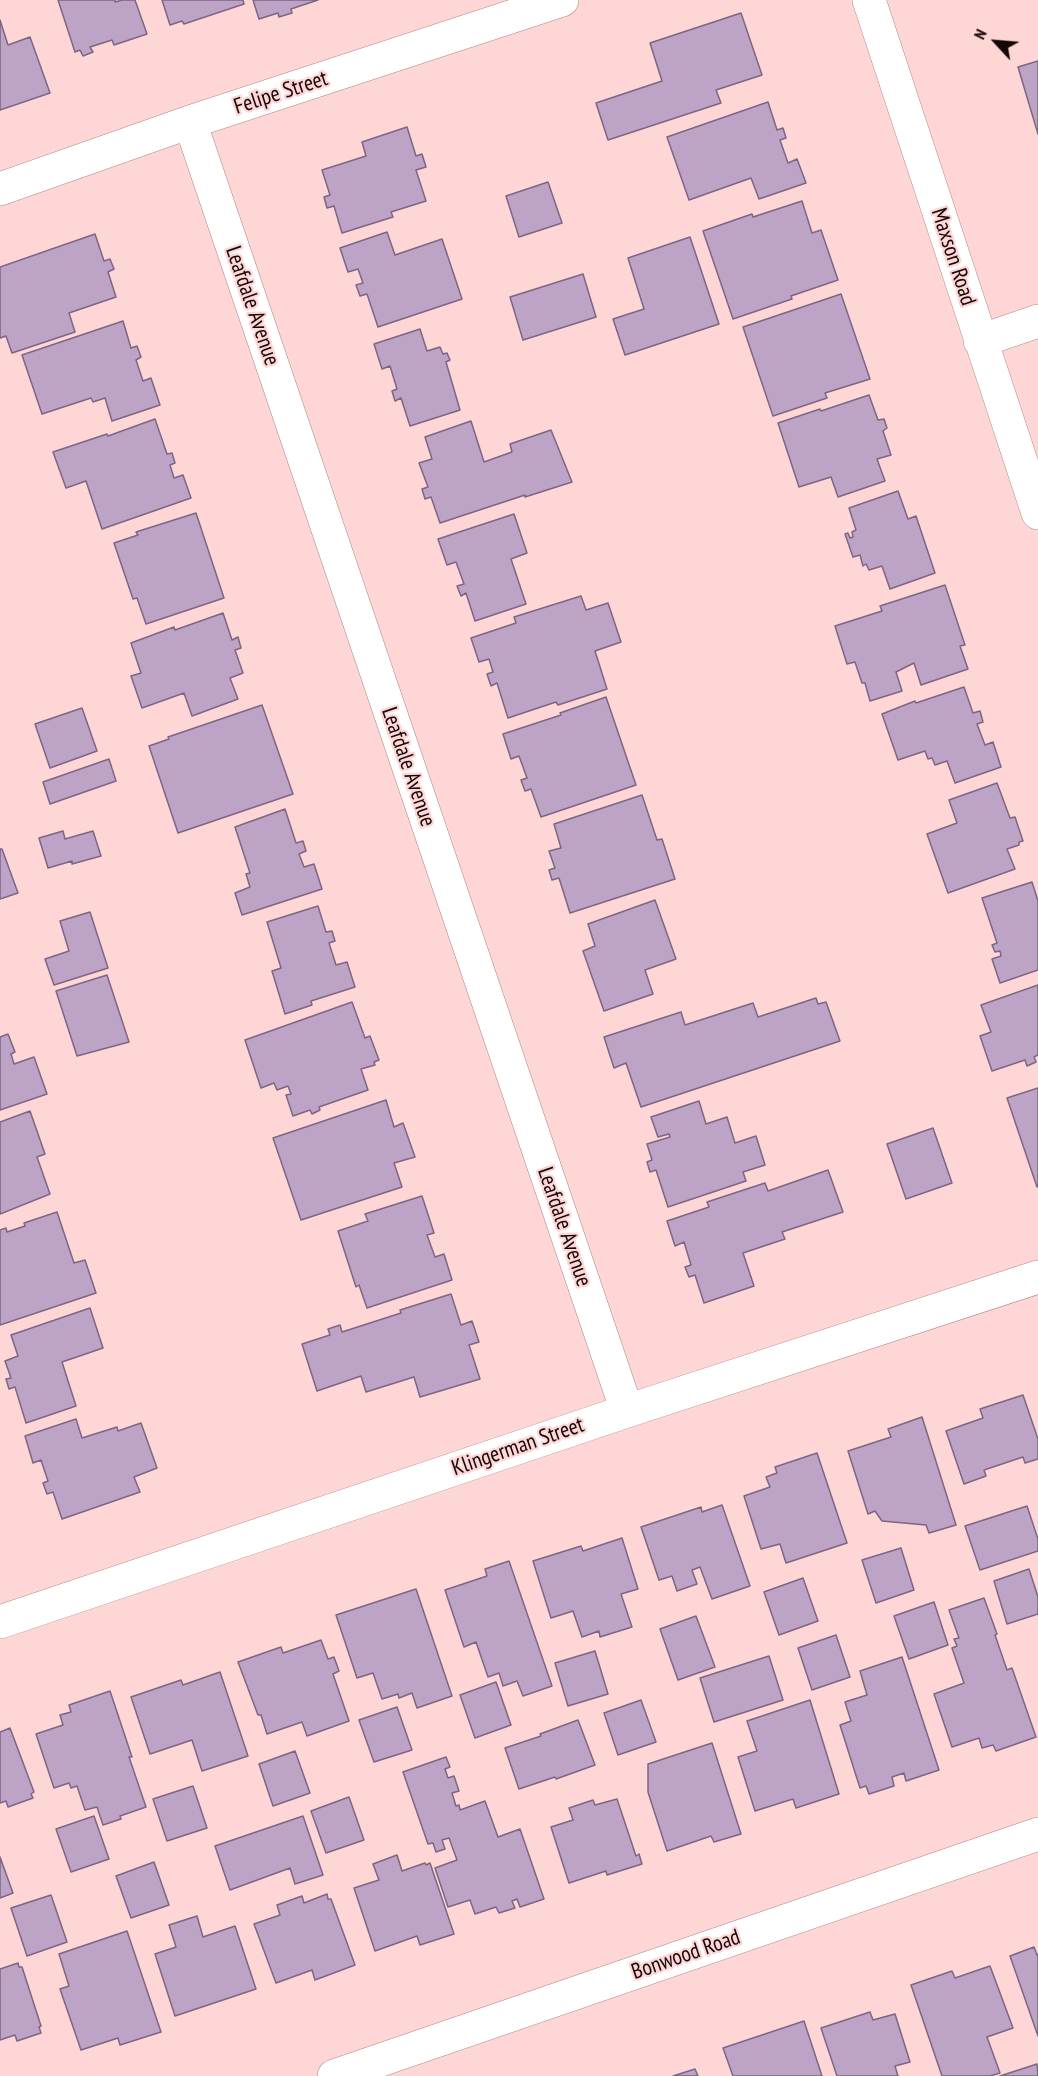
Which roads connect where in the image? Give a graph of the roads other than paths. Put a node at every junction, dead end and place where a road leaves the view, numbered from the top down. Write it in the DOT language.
graph roads {
  1 [pos="562,0"];
  2 [pos="869,0"];
  3 [pos="190,122"];
  4 [pos="0,189"];
  5 [pos="1038,321"];
  6 [pos="980,341"];
  7 [pos="1038,513"];
  8 [pos="1038,1277"];
  9 [pos="627,1411"];
  10 [pos="0,1622"];
  11 [pos="1038,1834"];
  12 [pos="334,2076"];
  1 -- 3 [label="street, Felipe Street"];
  2 -- 6 [label="street, Maxson Road"];
  3 -- 4 [label="street, Felipe Street"];
  3 -- 9 [label="street, Leafdale Avenue"];
  5 -- 6 [label="street"];
  6 -- 7 [label="street, Maxson Road"];
  8 -- 9 [label="street, Klingerman Street"];
  9 -- 10 [label="street, Klingerman Street"];
  11 -- 12 [label="street, Bonwood Road"];
}
